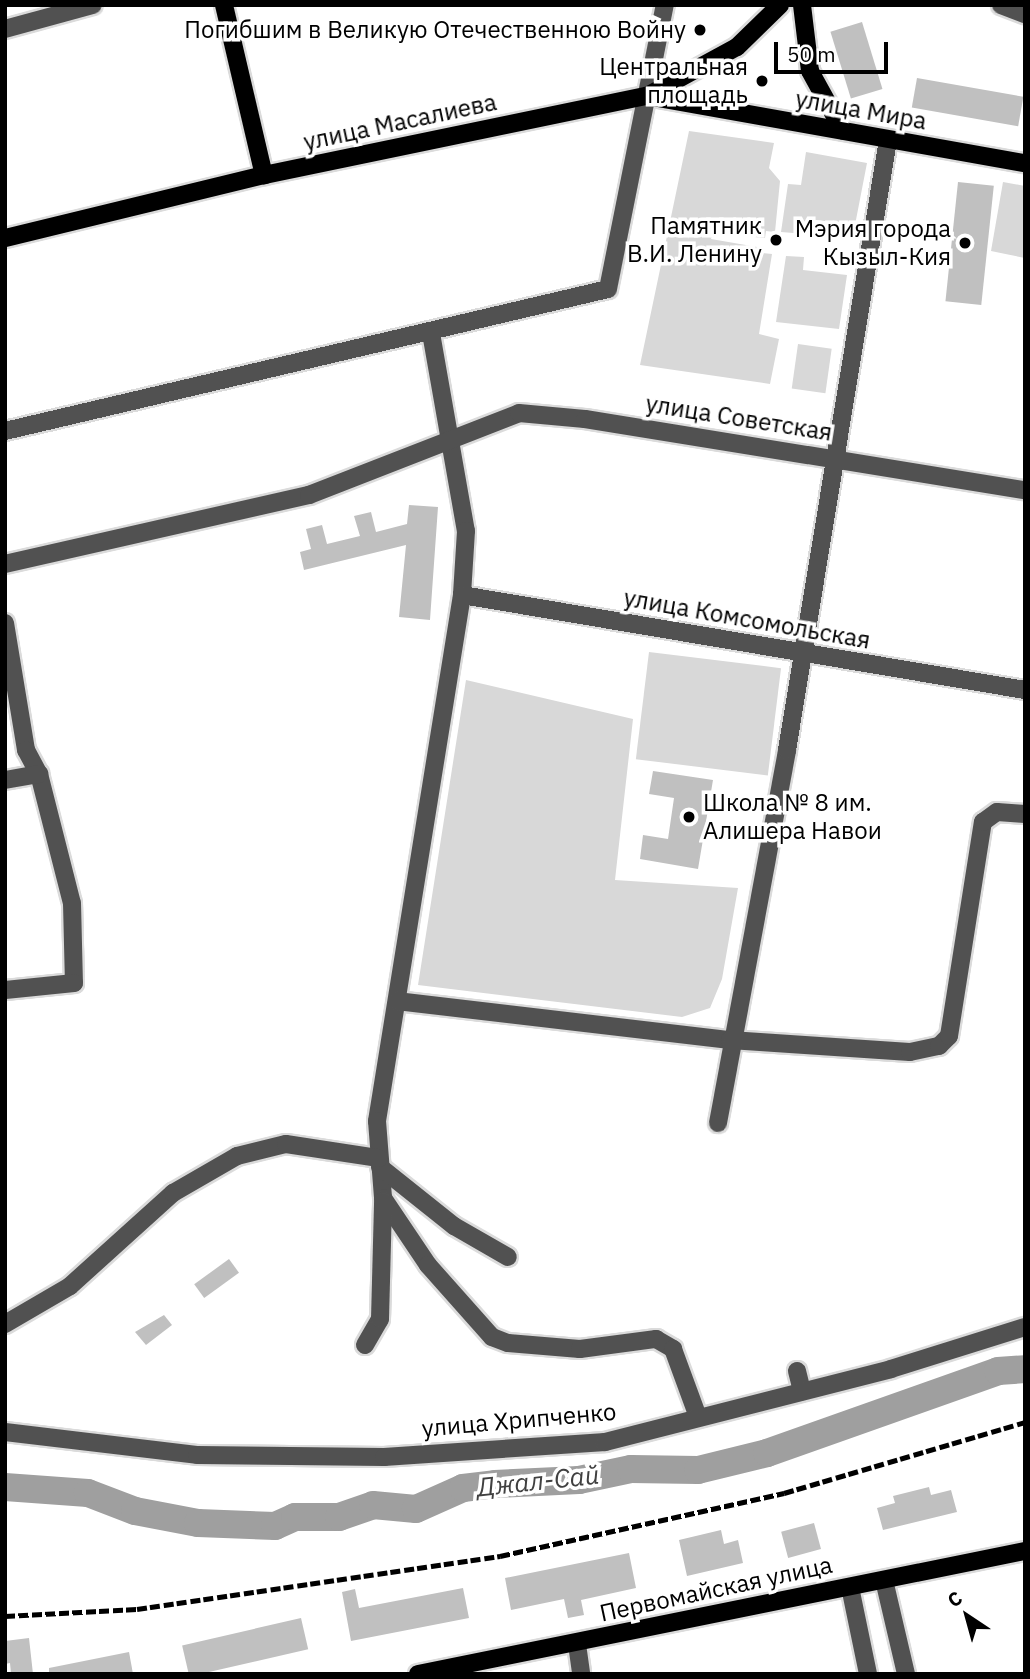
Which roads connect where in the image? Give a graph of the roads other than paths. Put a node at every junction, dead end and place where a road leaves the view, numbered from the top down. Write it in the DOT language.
graph roads {
  1 [pos="93,5"];
  2 [pos="224,5"];
  3 [pos="665,5"];
  4 [pos="780,5"];
  5 [pos="802,5"];
  6 [pos="1001,5"];
  7 [pos="1025,14"];
  8 [pos="5,29"];
  9 [pos="647,96"];
  10 [pos="842,131"];
  11 [pos="887,140"];
  12 [pos="1025,163"];
  13 [pos="264,175"];
  14 [pos="5,238"];
  15 [pos="431,333"];
  16 [pos="5,430"];
  17 [pos="449,439"];
  18 [pos="832,457"];
  19 [pos="1025,490"];
  20 [pos="5,564"];
  21 [pos="462,595"];
  22 [pos="5,623"];
  23 [pos="802,653"];
  24 [pos="1025,690"];
  25 [pos="39,774"];
  26 [pos="5,780"];
  27 [pos="1025,814"];
  28 [pos="5,990"];
  29 [pos="397,1001"];
  30 [pos="730,1040"];
  31 [pos="718,1123"];
  32 [pos="379,1163"];
  33 [pos="383,1198"];
  34 [pos="508,1257"];
  35 [pos="5,1324"];
  36 [pos="1025,1327"];
  37 [pos="365,1345"];
  38 [pos="797,1371"];
  39 [pos="802,1391"];
  40 [pos="698,1417"];
  41 [pos="5,1432"];
  42 [pos="1025,1551"];
  43 [pos="884,1580"];
  44 [pos="850,1587"];
  45 [pos="577,1644"];
  46 [pos="445,1671"];
  47 [pos="418,1674"];
  48 [pos="581,1674"];
  49 [pos="868,1674"];
  50 [pos="906,1674"];
  1 -- 8 [label="street"];
  2 -- 13 [label="main road"];
  3 -- 9 [label="street"];
  4 -- 9 [label="main road, улица Масалиева"];
  5 -- 10 [label="main road"];
  6 -- 7 [label="street"];
  9 -- 10 [label="main road, улица Мира"];
  9 -- 13 [label="main road, улица Масалиева"];
  9 -- 15 [label="street"];
  10 -- 11 [label="main road, улица Мира"];
  11 -- 12 [label="main road, улица Мира"];
  11 -- 18 [label="street"];
  13 -- 14 [label="main road, улица Масалиева"];
  15 -- 16 [label="street"];
  15 -- 17 [label="street"];
  17 -- 18 [label="street, улица Советская"];
  17 -- 20 [label="street, улица Советская"];
  17 -- 21 [label="street"];
  18 -- 19 [label="street, улица Советская"];
  18 -- 23 [label="street"];
  21 -- 23 [label="street, улица Комсомольская"];
  21 -- 29 [label="street"];
  22 -- 25 [label="street"];
  23 -- 24 [label="street, улица Комсомольская"];
  23 -- 30 [label="street"];
  25 -- 26 [label="street"];
  25 -- 28 [label="street"];
  27 -- 30 [label="street"];
  29 -- 30 [label="street"];
  29 -- 32 [label="street"];
  30 -- 31 [label="street"];
  32 -- 33 [label="street"];
  32 -- 34 [label="street"];
  32 -- 35 [label="street"];
  33 -- 37 [label="street"];
  33 -- 40 [label="street"];
  36 -- 39 [label="street, улица Хрипченко"];
  38 -- 39 [label="street"];
  39 -- 40 [label="street, улица Хрипченко"];
  40 -- 41 [label="street, улица Хрипченко"];
  42 -- 43 [label="main road, Первомайская улица"];
  43 -- 44 [label="main road, Первомайская улица"];
  43 -- 50 [label="street"];
  44 -- 45 [label="main road, Первомайская улица"];
  44 -- 49 [label="street"];
  45 -- 46 [label="main road, Первомайская улица"];
  45 -- 48 [label="street"];
  46 -- 47 [label="main road, Первомайская улица"];
}
